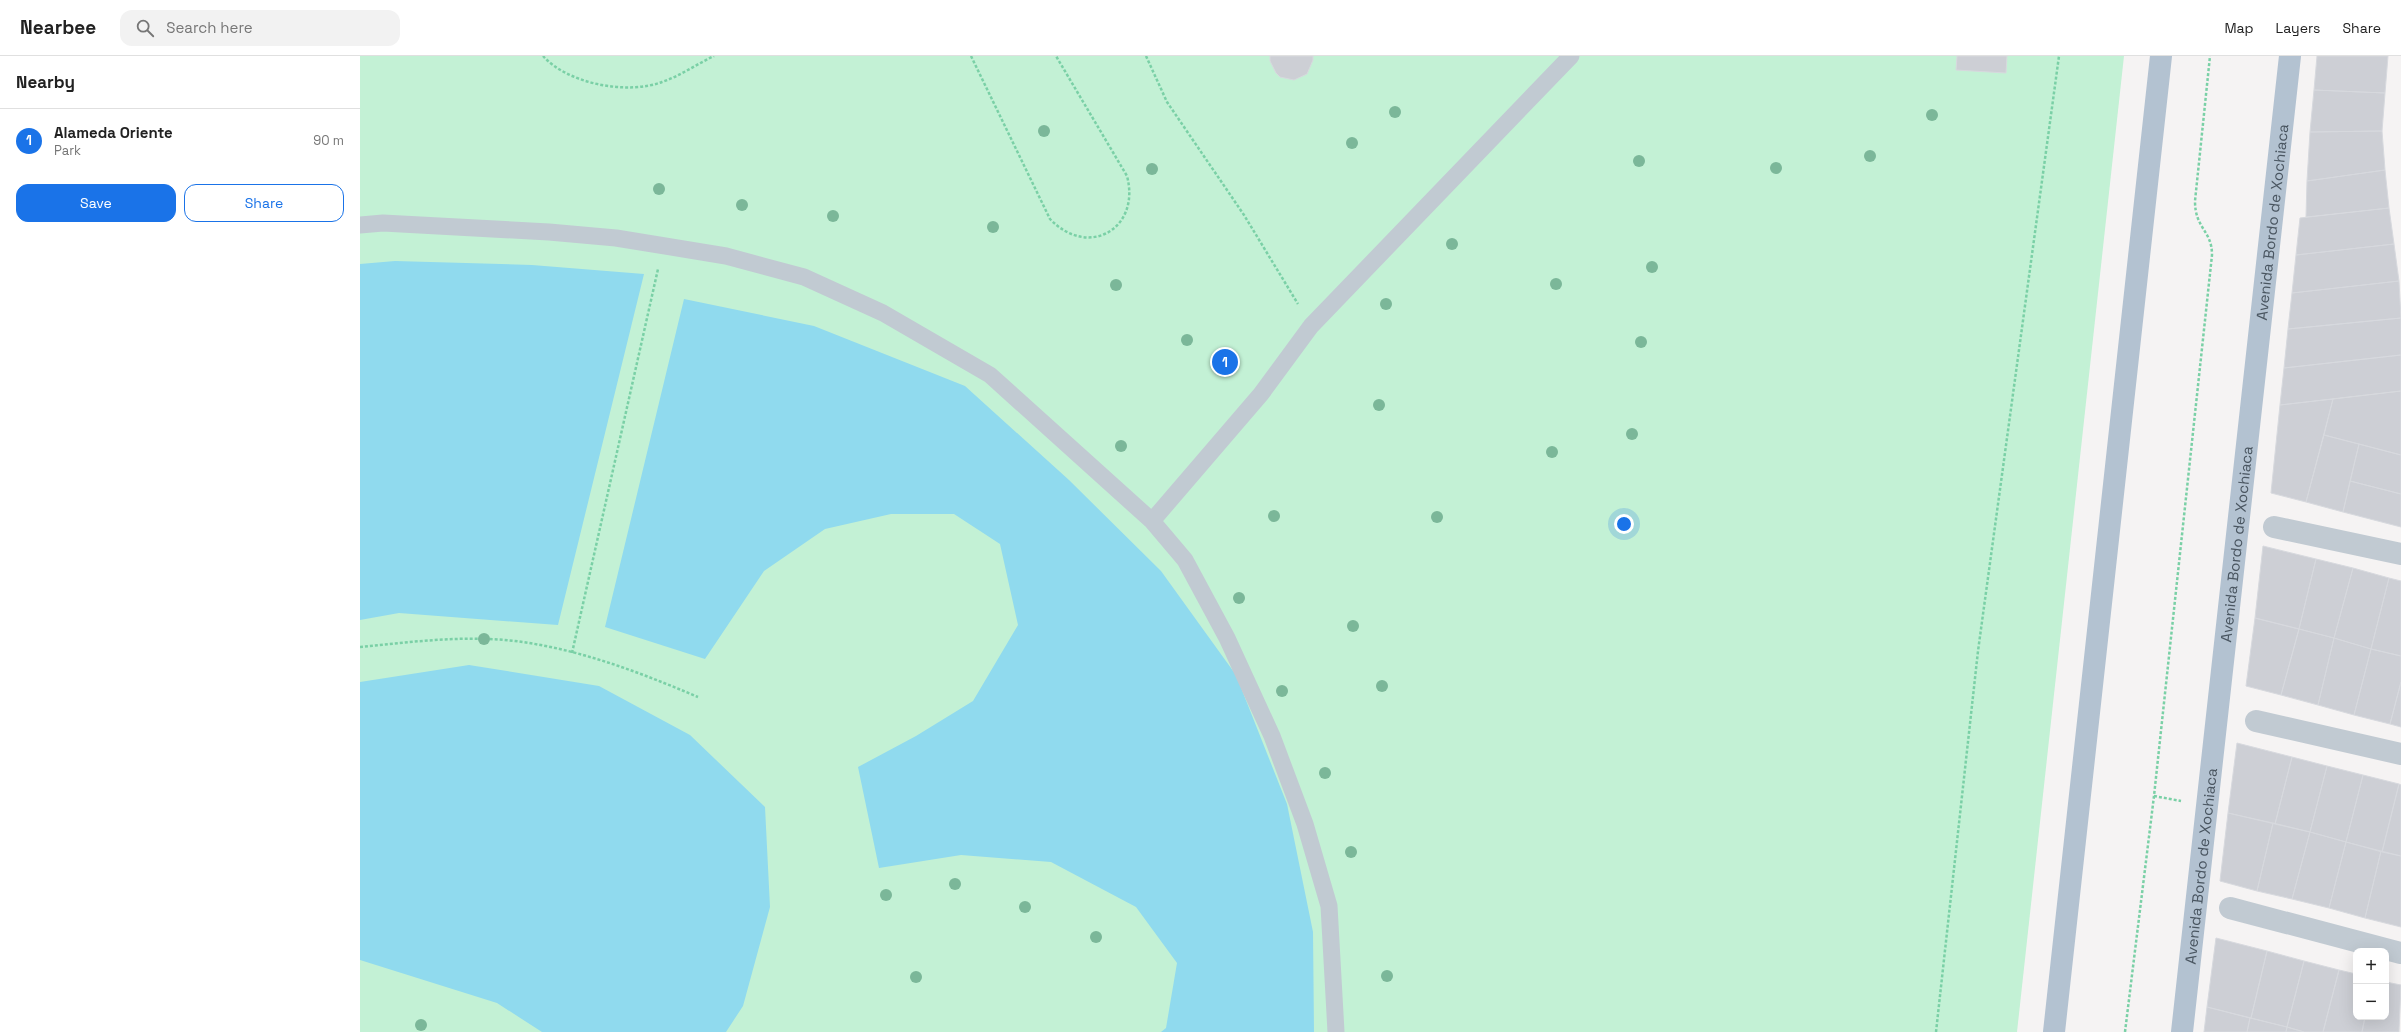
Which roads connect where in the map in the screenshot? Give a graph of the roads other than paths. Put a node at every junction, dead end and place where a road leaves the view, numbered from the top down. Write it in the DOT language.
graph roads {
  1 [pos="1571,56"];
  2 [pos="2161,56"];
  3 [pos="2290,56"];
  4 [pos="360,225"];
  5 [pos="1152,521"];
  6 [pos="2274,527"];
  7 [pos="2401,554"];
  8 [pos="2256,721"];
  9 [pos="2401,754"];
  10 [pos="2230,908"];
  11 [pos="2401,953"];
  12 [pos="1336,1032"];
  13 [pos="2054,1032"];
  14 [pos="2182,1032"];
  1 -- 5 [label="lane"];
  2 -- 13 [label="main road"];
  3 -- 14 [label="main road, Avenida Bordo de Xochiaca"];
  4 -- 5 [label="lane"];
  5 -- 12 [label="lane"];
  6 -- 7 [label="street"];
  8 -- 9 [label="street"];
  10 -- 11 [label="street"];
}
